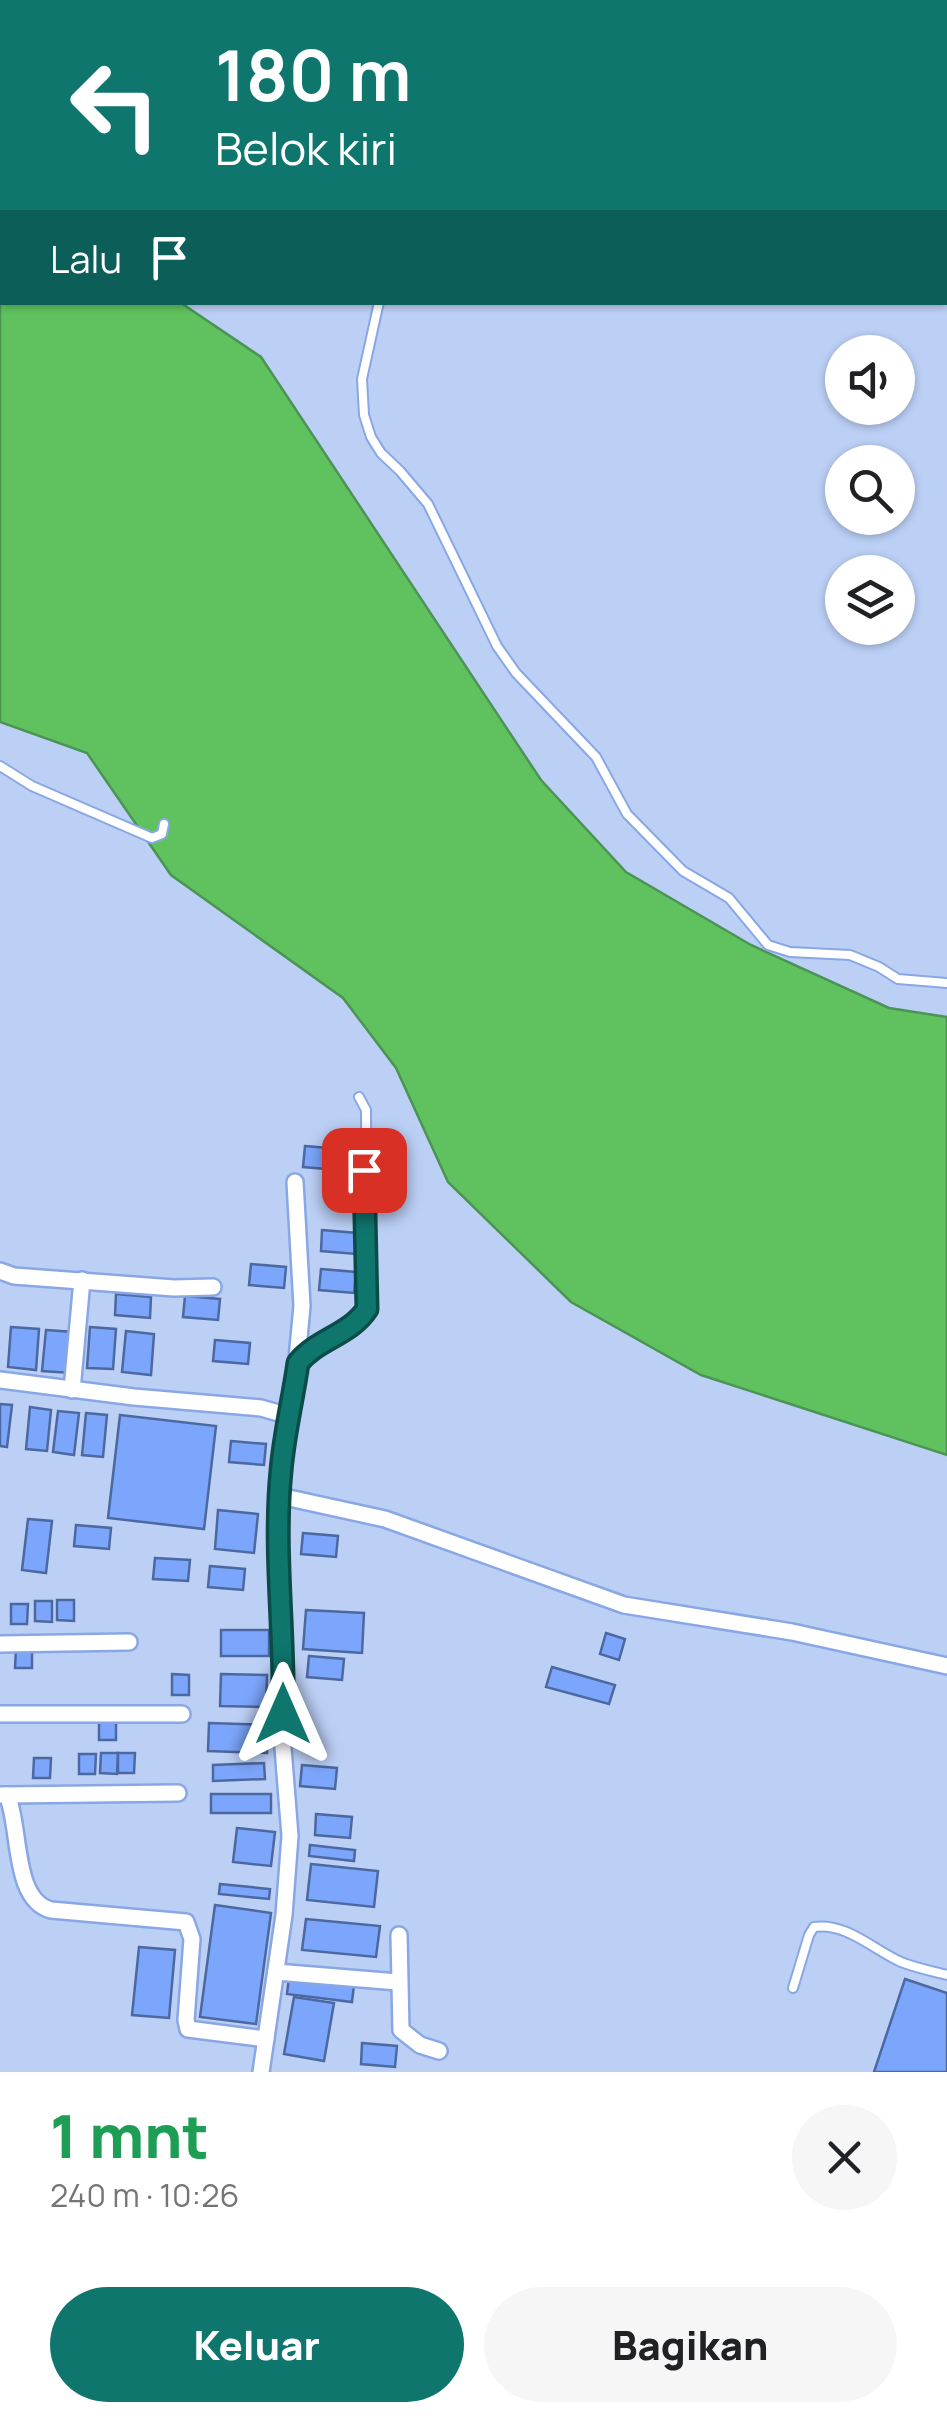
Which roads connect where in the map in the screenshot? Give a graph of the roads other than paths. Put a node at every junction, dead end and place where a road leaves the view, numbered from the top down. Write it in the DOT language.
graph roads {
  1 [pos="378,305"];
  2 [pos="0,766"];
  3 [pos="164,824"];
  4 [pos="947,983"];
  5 [pos="360,1098"];
  6 [pos="295,1182"];
  7 [pos="0,1271"];
  8 [pos="82,1280"];
  9 [pos="213,1287"];
  10 [pos="298,1363"];
  11 [pos="0,1380"];
  12 [pos="72,1390"];
  13 [pos="288,1421"];
  14 [pos="280,1496"];
  15 [pos="130,1642"];
  16 [pos="0,1644"];
  17 [pos="947,1666"];
  18 [pos="0,1714"];
  19 [pos="182,1714"];
  20 [pos="178,1793"];
  21 [pos="3,1795"];
  22 [pos="400,1935"];
  23 [pos="276,1972"];
  24 [pos="947,1976"];
  25 [pos="398,1982"];
  26 [pos="793,1988"];
  27 [pos="266,2039"];
  28 [pos="439,2051"];
  29 [pos="262,2072"];
  1 -- 4 [label="lane"];
  2 -- 3 [label="lane"];
  5 -- 10 [label="lane"];
  6 -- 10 [label="street"];
  7 -- 8 [label="street"];
  8 -- 9 [label="street"];
  8 -- 12 [label="street"];
  10 -- 13 [label="street"];
  11 -- 12 [label="street"];
  12 -- 13 [label="street"];
  13 -- 14 [label="street"];
  14 -- 17 [label="street"];
  14 -- 23 [label="street"];
  15 -- 16 [label="street"];
  18 -- 19 [label="street"];
  20 -- 21 [label="street"];
  21 -- 27 [label="street"];
  22 -- 25 [label="street"];
  23 -- 25 [label="street"];
  23 -- 27 [label="street"];
  24 -- 26 [label="lane"];
  25 -- 28 [label="street"];
  27 -- 29 [label="street"];
}
